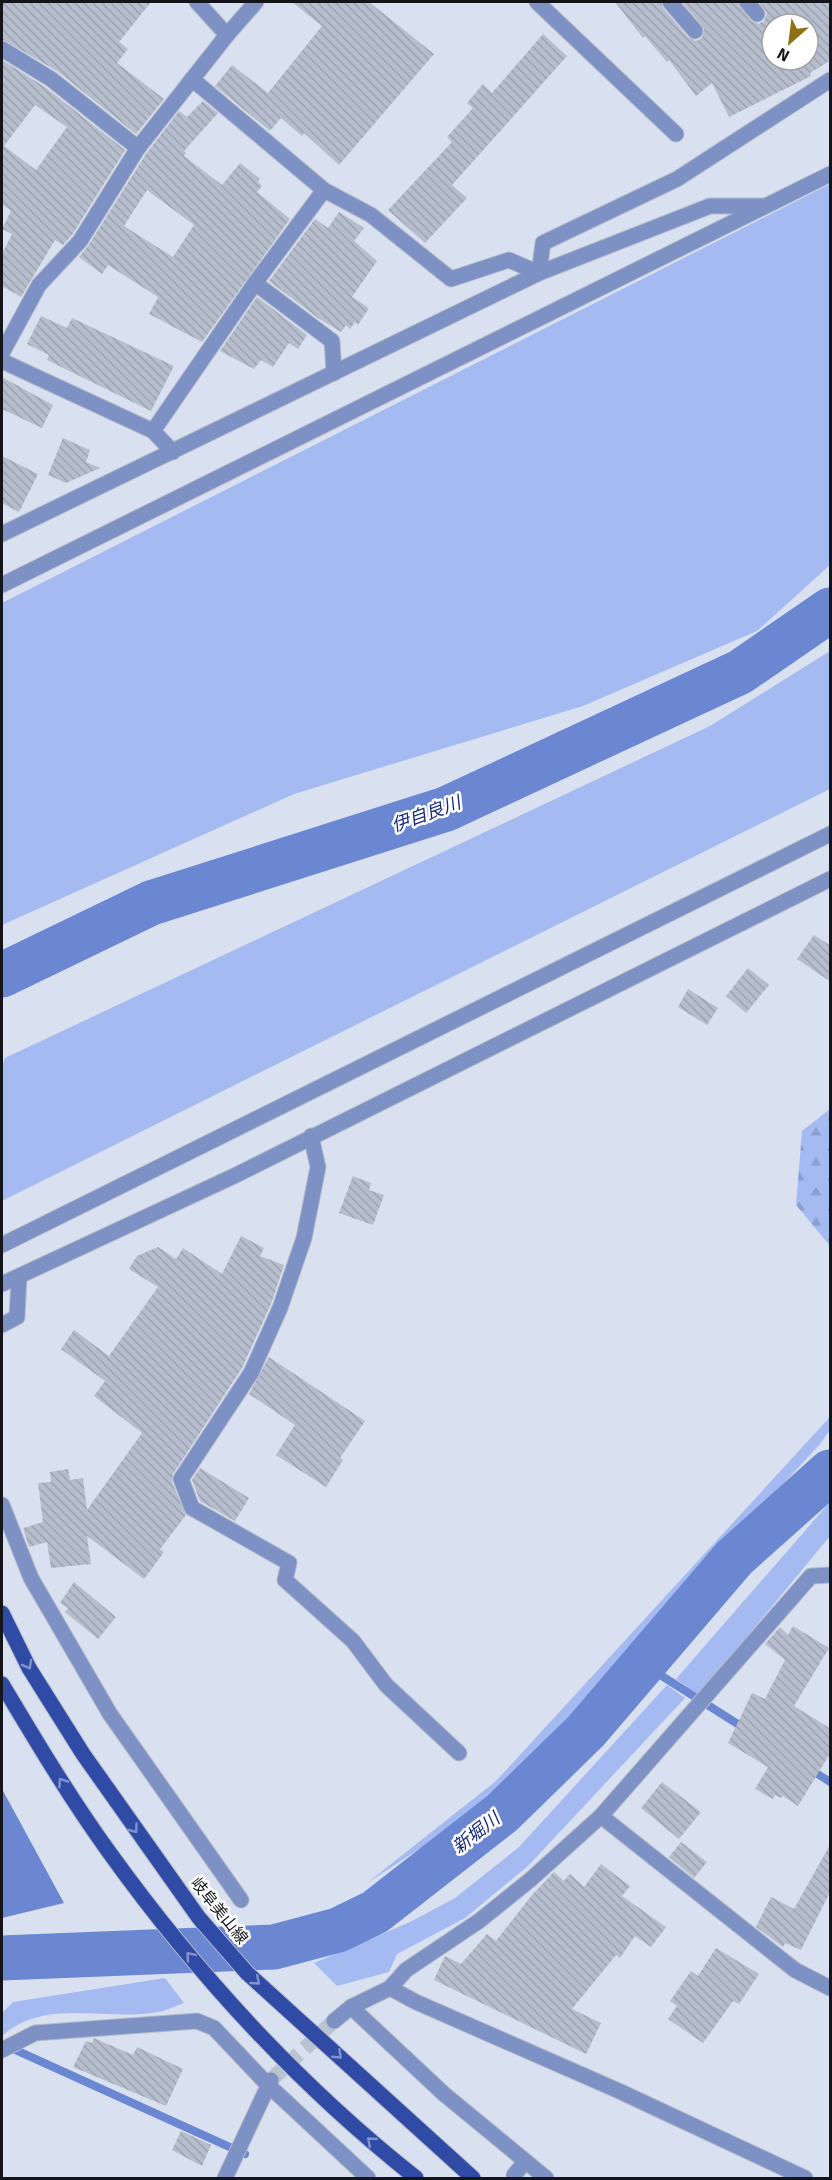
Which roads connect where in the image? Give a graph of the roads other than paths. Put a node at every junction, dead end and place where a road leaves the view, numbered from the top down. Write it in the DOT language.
graph roads {
  1 [pos="197,2"];
  2 [pos="256,2"];
  3 [pos="537,2"];
  4 [pos="670,2"];
  5 [pos="695,31"];
  6 [pos="227,35"];
  7 [pos="2,49"];
  8 [pos="192,80"];
  9 [pos="831,80"];
  10 [pos="676,134"];
  11 [pos="138,148"];
  12 [pos="831,174"];
  13 [pos="324,190"];
  14 [pos="768,206"];
  15 [pos="539,273"];
  16 [pos="255,283"];
  17 [pos="2,353"];
  18 [pos="2,360"];
  19 [pos="334,373"];
  20 [pos="153,431"];
  21 [pos="173,452"];
  22 [pos="2,534"];
  23 [pos="2,585"];
  24 [pos="831,834"];
  25 [pos="831,879"];
  26 [pos="311,1136"];
  27 [pos="2,1245"];
  28 [pos="19,1278"];
  29 [pos="2,1284"];
  30 [pos="2,1325"];
  31 [pos="2,1504"];
  32 [pos="831,1575"];
  33 [pos="2,1613"];
  34 [pos="2,1684"];
  35 [pos="459,1753"];
  36 [pos="601,1816"];
  37 [pos="242,1900"];
  38 [pos="390,1988"];
  39 [pos="831,1988"];
  40 [pos="351,2007"];
  41 [pos="334,2021"];
  42 [pos="2,2050"];
  43 [pos="269,2082"];
  44 [pos="525,2162"];
  45 [pos="514,2175"];
  46 [pos="225,2178"];
  47 [pos="368,2178"];
  48 [pos="416,2178"];
  49 [pos="473,2178"];
  50 [pos="546,2178"];
  51 [pos="805,2178"];
  1 -- 6 [label="street"];
  2 -- 6 [label="street"];
  3 -- 10 [label="street"];
  4 -- 5 [label="street"];
  6 -- 8 [label="street"];
  7 -- 11 [label="street"];
  8 -- 11 [label="street"];
  8 -- 13 [label="street"];
  9 -- 15 [label="street"];
  11 -- 17 [label="street"];
  12 -- 14 [label="street"];
  13 -- 15 [label="street"];
  13 -- 16 [label="street"];
  14 -- 15 [label="street"];
  14 -- 23 [label="street"];
  15 -- 19 [label="street"];
  16 -- 19 [label="street"];
  16 -- 20 [label="street"];
  18 -- 20 [label="street"];
  19 -- 21 [label="street"];
  20 -- 21 [label="street"];
  21 -- 22 [label="street"];
  24 -- 27 [label="street"];
  25 -- 26 [label="street"];
  26 -- 28 [label="street"];
  26 -- 35 [label="street"];
  28 -- 29 [label="street"];
  28 -- 30 [label="street"];
  31 -- 37 [label="street"];
  32 -- 36 [label="street"];
  33 -- 49 [label="main road, 岐阜美山線, one-way"];
  48 -- 34 [label="main road, one-way"];
  36 -- 38 [label="street"];
  36 -- 39 [label="street"];
  38 -- 40 [label="street"];
  38 -- 51 [label="street"];
  40 -- 41 [label="street"];
  40 -- 44 [label="street"];
  42 -- 43 [label="street"];
  43 -- 46 [label="street"];
  43 -- 47 [label="street"];
  44 -- 45 [label="street"];
  44 -- 50 [label="street"];
}
